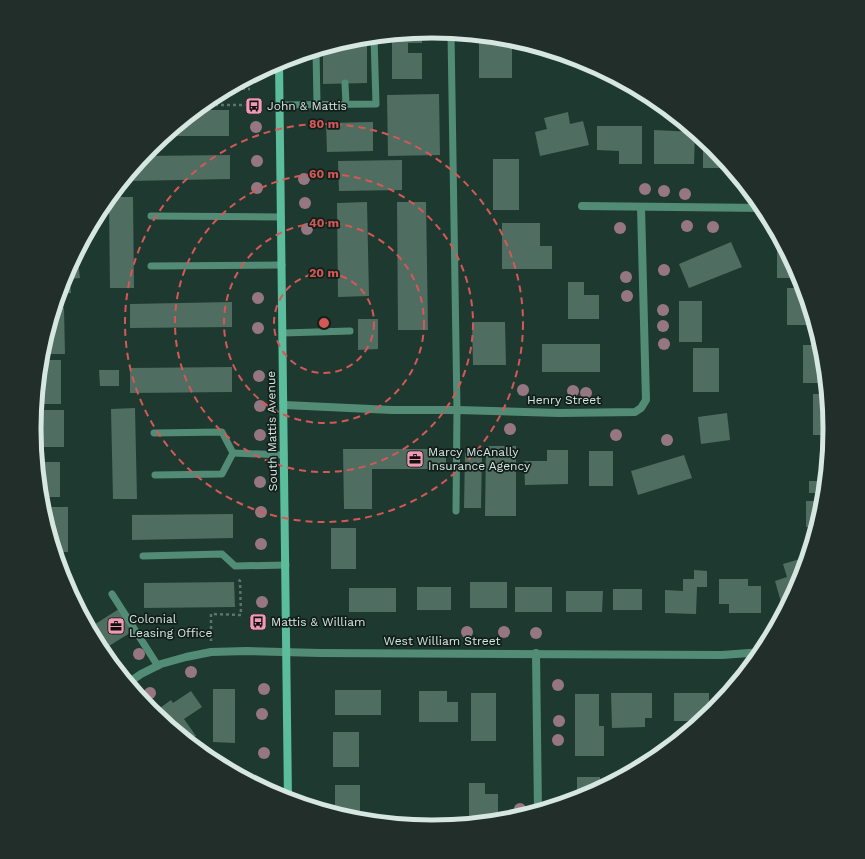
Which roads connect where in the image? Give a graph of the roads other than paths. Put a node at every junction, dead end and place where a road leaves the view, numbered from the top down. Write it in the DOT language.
graph roads {
  1 [pos="451,39"];
  2 [pos="374,42"];
  3 [pos="316,56"];
  4 [pos="279,70"];
  5 [pos="345,83"];
  6 [pos="317,104"];
  7 [pos="346,104"];
  8 [pos="280,105"];
  9 [pos="582,206"];
  10 [pos="641,207"];
  11 [pos="755,208"];
  12 [pos="151,216"];
  13 [pos="281,217"];
  14 [pos="282,265"];
  15 [pos="151,266"];
  16 [pos="350,331"];
  17 [pos="283,333"];
  18 [pos="284,405"];
  19 [pos="457,410"];
  20 [pos="154,433"];
  21 [pos="233,453"];
  22 [pos="284,455"];
  23 [pos="154,475"];
  24 [pos="456,511"];
  25 [pos="143,556"];
  26 [pos="286,566"];
  27 [pos="112,594"];
  28 [pos="287,652"];
  29 [pos="536,653"];
  30 [pos="754,653"];
  31 [pos="158,666"];
  32 [pos="132,680"];
  33 [pos="288,793"];
  34 [pos="538,807"];
  1 -- 19 [label="lane"];
  2 -- 7 [label="lane"];
  3 -- 6 [label="lane"];
  4 -- 8 [label="main road, South Mattis Avenue"];
  5 -- 7 [label="lane"];
  6 -- 7 [label="lane"];
  6 -- 8 [label="lane"];
  8 -- 13 [label="main road, South Mattis Avenue"];
  9 -- 10 [label="street"];
  10 -- 11 [label="street"];
  10 -- 19 [label="street, Henry Street"];
  12 -- 13 [label="lane"];
  13 -- 14 [label="main road, South Mattis Avenue"];
  14 -- 15 [label="lane"];
  14 -- 17 [label="main road, South Mattis Avenue"];
  16 -- 17 [label="lane"];
  17 -- 18 [label="main road, South Mattis Avenue"];
  18 -- 19 [label="street, Henry Street"];
  18 -- 22 [label="main road, South Mattis Avenue"];
  19 -- 24 [label="lane"];
  20 -- 21 [label="lane"];
  21 -- 22 [label="lane"];
  21 -- 23 [label="lane"];
  22 -- 26 [label="main road, South Mattis Avenue"];
  25 -- 26 [label="lane"];
  26 -- 28 [label="main road, South Mattis Avenue"];
  27 -- 31 [label="lane"];
  28 -- 29 [label="street, West William Street"];
  28 -- 31 [label="street, West William Street"];
  28 -- 33 [label="main road, South Mattis Avenue"];
  29 -- 30 [label="street, West William Street"];
  29 -- 34 [label="street"];
  31 -- 32 [label="street, West William Street"];
}
